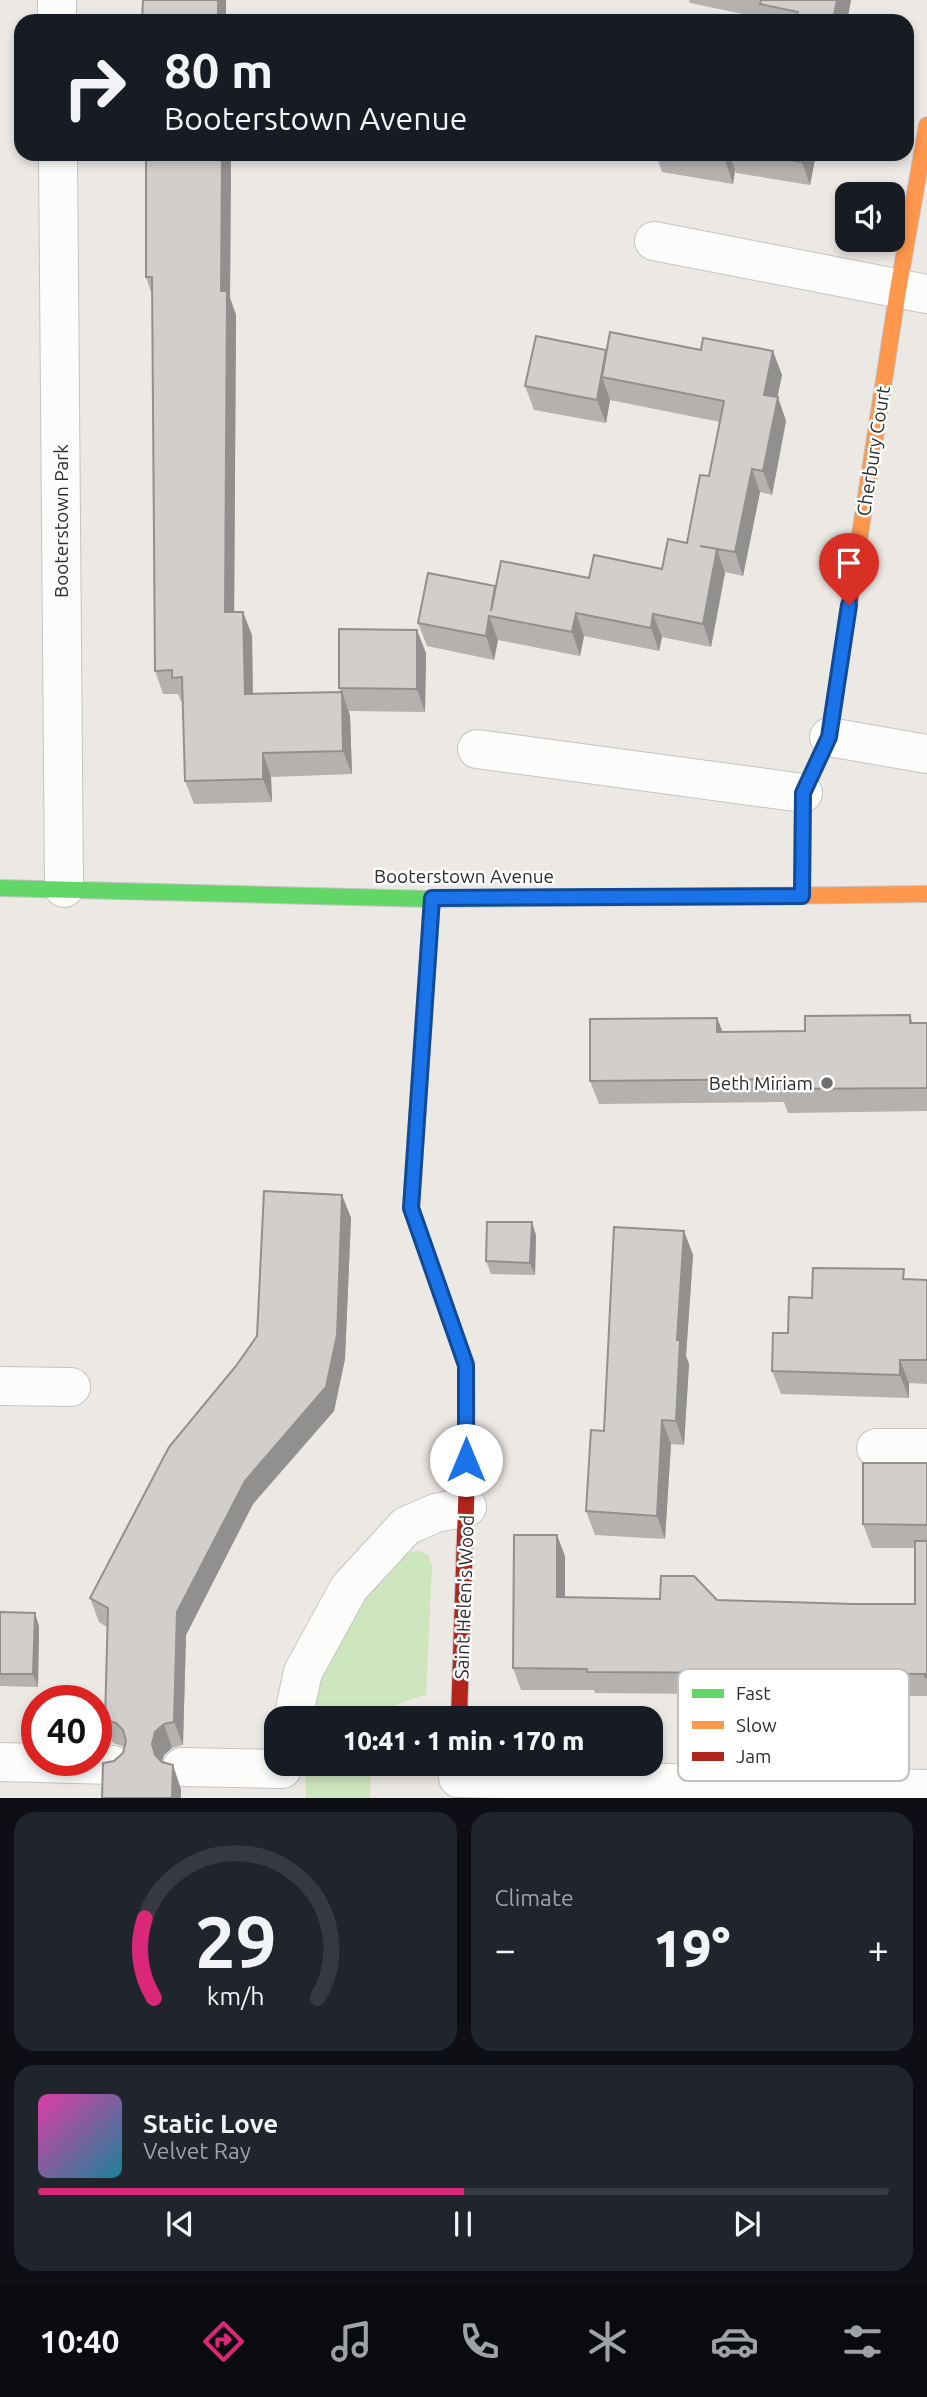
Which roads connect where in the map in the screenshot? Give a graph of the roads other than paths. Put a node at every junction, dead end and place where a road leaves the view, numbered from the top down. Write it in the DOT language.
graph roads {
  1 [pos="927,125"];
  2 [pos="58,161"];
  3 [pos="654,241"];
  4 [pos="913,292"];
  5 [pos="829,737"];
  6 [pos="477,749"];
  7 [pos="927,754"];
  8 [pos="803,793"];
  9 [pos="0,888"];
  10 [pos="64,888"];
  11 [pos="927,894"];
  12 [pos="802,896"];
  13 [pos="432,898"];
  14 [pos="0,1386"];
  15 [pos="71,1387"];
  16 [pos="876,1448"];
  17 [pos="927,1448"];
  18 [pos="467,1507"];
  19 [pos="296,1706"];
  20 [pos="460,1706"];
  21 [pos="0,1762"];
  22 [pos="113,1765"];
  23 [pos="182,1767"];
  24 [pos="283,1777"];
  25 [pos="457,1780"];
  26 [pos="927,1789"];
  1 -- 4 [label="street, Cherbury Court"];
  2 -- 10 [label="street, Booterstown Park"];
  3 -- 4 [label="street"];
  4 -- 5 [label="street, Cherbury Court"];
  5 -- 7 [label="street"];
  5 -- 8 [label="street, Cherbury Court"];
  6 -- 8 [label="street"];
  8 -- 12 [label="street, Cherbury Court"];
  9 -- 10 [label="street, Booterstown Avenue"];
  10 -- 13 [label="street, Booterstown Avenue"];
  11 -- 12 [label="street, Booterstown Avenue"];
  12 -- 13 [label="street, Booterstown Avenue"];
  13 -- 18 [label="street, Saint Helen's Wood"];
  14 -- 15 [label="street"];
  16 -- 17 [label="street"];
  18 -- 19 [label="street"];
  18 -- 20 [label="street, Saint Helen's Wood"];
  21 -- 22 [label="street"];
  23 -- 24 [label="street"];
  25 -- 26 [label="street"];
}
